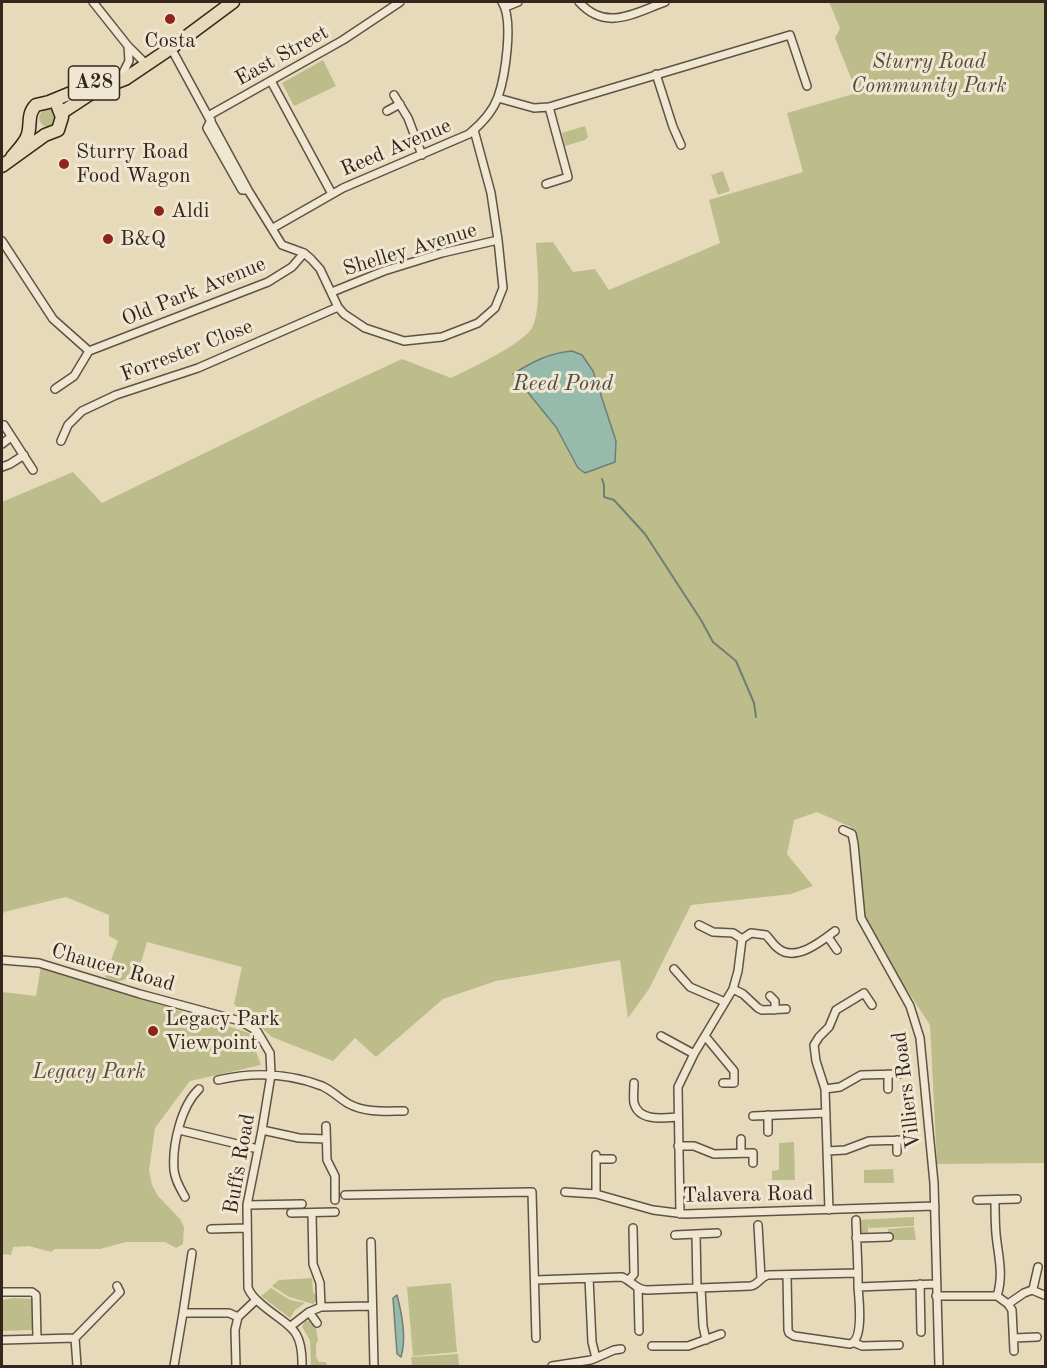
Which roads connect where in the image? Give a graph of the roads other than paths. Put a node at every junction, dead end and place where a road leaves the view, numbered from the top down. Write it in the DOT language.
graph roads {
  1 [pos="93,2"];
  2 [pos="233,2"];
  3 [pos="400,2"];
  4 [pos="518,2"];
  5 [pos="579,2"];
  6 [pos="665,2"];
  7 [pos="504,4"];
  8 [pos="128,46"];
  9 [pos="171,48"];
  10 [pos="143,65"];
  11 [pos="123,73"];
  12 [pos="656,74"];
  13 [pos="271,81"];
  14 [pos="807,86"];
  15 [pos="394,95"];
  16 [pos="498,98"];
  17 [pos="49,102"];
  18 [pos="400,104"];
  19 [pos="549,107"];
  20 [pos="387,111"];
  21 [pos="61,113"];
  22 [pos="209,118"];
  23 [pos="30,125"];
  24 [pos="474,130"];
  25 [pos="45,135"];
  26 [pos="681,145"];
  27 [pos="422,155"];
  28 [pos="12,157"];
  29 [pos="2,166"];
  30 [pos="546,184"];
  31 [pos="332,194"];
  32 [pos="273,228"];
  33 [pos="498,240"];
  34 [pos="2,241"];
  35 [pos="304,253"];
  36 [pos="332,292"];
  37 [pos="338,307"];
  38 [pos="89,351"];
  39 [pos="55,389"];
  40 [pos="4,425"];
  41 [pos="11,438"];
  42 [pos="62,441"];
  43 [pos="2,444"];
  44 [pos="24,455"];
  45 [pos="2,467"];
  46 [pos="33,471"];
  47 [pos="843,830"];
  48 [pos="699,925"];
  49 [pos="835,931"];
  50 [pos="828,937"];
  51 [pos="742,939"];
  52 [pos="837,950"];
  53 [pos="2,960"];
  54 [pos="674,969"];
  55 [pos="733,989"];
  56 [pos="770,996"];
  57 [pos="725,1002"];
  58 [pos="872,1005"];
  59 [pos="786,1009"];
  60 [pos="775,1010"];
  61 [pos="661,1036"];
  62 [pos="705,1036"];
  63 [pos="270,1053"];
  64 [pos="694,1054"];
  65 [pos="888,1074"];
  66 [pos="899,1074"];
  67 [pos="271,1075"];
  68 [pos="218,1080"];
  69 [pos="634,1083"];
  70 [pos="723,1083"];
  71 [pos="199,1089"];
  72 [pos="825,1089"];
  73 [pos="888,1089"];
  74 [pos="404,1111"];
  75 [pos="826,1113"];
  76 [pos="768,1115"];
  77 [pos="753,1116"];
  78 [pos="678,1118"];
  79 [pos="326,1126"];
  80 [pos="179,1131"];
  81 [pos="262,1131"];
  82 [pos="768,1132"];
  83 [pos="326,1138"];
  84 [pos="741,1138"];
  85 [pos="897,1140"];
  86 [pos="906,1140"];
  87 [pos="678,1146"];
  88 [pos="258,1149"];
  89 [pos="827,1151"];
  90 [pos="897,1152"];
  91 [pos="741,1153"];
  92 [pos="612,1159"];
  93 [pos="753,1162"];
  94 [pos="565,1192"];
  95 [pos="596,1194"];
  96 [pos="345,1195"];
  97 [pos="185,1197"];
  98 [pos="1017,1199"];
  99 [pos="335,1200"];
  100 [pos="976,1200"];
  101 [pos="995,1200"];
  102 [pos="302,1203"];
  103 [pos="247,1205"];
  104 [pos="935,1206"];
  105 [pos="829,1210"];
  106 [pos="335,1212"];
  107 [pos="291,1213"];
  108 [pos="312,1213"];
  109 [pos="680,1214"];
  110 [pos="856,1220"];
  111 [pos="758,1225"];
  112 [pos="246,1228"];
  113 [pos="633,1228"];
  114 [pos="211,1229"];
  115 [pos="717,1233"];
  116 [pos="675,1234"];
  117 [pos="696,1234"];
  118 [pos="889,1237"];
  119 [pos="856,1238"];
  120 [pos="371,1242"];
  121 [pos="192,1253"];
  122 [pos="1038,1266"];
  123 [pos="858,1273"];
  124 [pos="787,1275"];
  125 [pos="589,1278"];
  126 [pos="761,1278"];
  127 [pos="535,1280"];
  128 [pos="629,1280"];
  129 [pos="920,1284"];
  130 [pos="935,1284"];
  131 [pos="117,1286"];
  132 [pos="858,1287"];
  133 [pos="638,1288"];
  134 [pos="699,1288"];
  135 [pos="1033,1289"];
  136 [pos="2,1292"];
  137 [pos="1044,1295"];
  138 [pos="936,1296"];
  139 [pos="997,1296"];
  140 [pos="256,1300"];
  141 [pos="1008,1304"];
  142 [pos="371,1306"];
  143 [pos="321,1307"];
  144 [pos="309,1312"];
  145 [pos="183,1313"];
  146 [pos="238,1317"];
  147 [pos="649,1322"];
  148 [pos="317,1323"];
  149 [pos="291,1326"];
  150 [pos="921,1332"];
  151 [pos="721,1335"];
  152 [pos="1037,1337"];
  153 [pos="75,1338"];
  154 [pos="536,1338"];
  155 [pos="1014,1338"];
  156 [pos="37,1339"];
  157 [pos="2,1340"];
  158 [pos="706,1340"];
  159 [pos="855,1343"];
  160 [pos="899,1345"];
  161 [pos="652,1346"];
  162 [pos="621,1349"];
  163 [pos="1014,1351"];
  164 [pos="597,1358"];
  165 [pos="76,1366"];
  166 [pos="174,1366"];
  167 [pos="236,1366"];
  168 [pos="302,1366"];
  169 [pos="374,1366"];
  170 [pos="552,1366"];
  171 [pos="939,1366"];
  1 -- 8 [label="street"];
  2 -- 9 [label="highway, A28"];
  3 -- 13 [label="street, East Street"];
  4 -- 7 [label="street"];
  5 -- 6 [label="street"];
  7 -- 16 [label="street, Reed Avenue"];
  8 -- 10 [label="street"];
  8 -- 11 [label="street"];
  9 -- 10 [label="highway, A28"];
  9 -- 22 [label="street"];
  10 -- 11 [label="highway, A28"];
  10 -- 21 [label="highway, A28"];
  11 -- 17 [label="highway, A28"];
  12 -- 14 [label="street"];
  12 -- 19 [label="street"];
  12 -- 26 [label="street"];
  13 -- 22 [label="street, East Street"];
  13 -- 31 [label="street"];
  15 -- 18 [label="street"];
  16 -- 19 [label="street"];
  16 -- 24 [label="street, Reed Avenue"];
  17 -- 21 [label="highway, A28"];
  17 -- 23 [label="highway, A28"];
  18 -- 20 [label="street"];
  18 -- 27 [label="street"];
  19 -- 30 [label="street"];
  21 -- 25 [label="highway, A28"];
  22 -- 32 [label="street"];
  23 -- 25 [label="highway"];
  23 -- 28 [label="highway, A28"];
  24 -- 27 [label="street, Reed Avenue"];
  24 -- 33 [label="street"];
  25 -- 28 [label="highway, A28"];
  27 -- 31 [label="street, Reed Avenue"];
  28 -- 29 [label="highway, A28"];
  31 -- 32 [label="street, Reed Avenue"];
  32 -- 35 [label="street"];
  33 -- 36 [label="street, Shelley Avenue"];
  33 -- 37 [label="street"];
  34 -- 38 [label="street"];
  35 -- 36 [label="street"];
  35 -- 38 [label="street, Old Park Avenue"];
  36 -- 37 [label="street"];
  37 -- 42 [label="street, Forrester Close"];
  38 -- 39 [label="street"];
  40 -- 41 [label="street"];
  41 -- 43 [label="street"];
  41 -- 44 [label="street"];
  44 -- 45 [label="street"];
  44 -- 46 [label="street"];
  47 -- 104 [label="street, Villiers Road"];
  48 -- 51 [label="street"];
  49 -- 50 [label="street"];
  50 -- 51 [label="street"];
  50 -- 52 [label="street"];
  51 -- 55 [label="street"];
  53 -- 63 [label="street, Chaucer Road"];
  54 -- 57 [label="street"];
  55 -- 57 [label="street"];
  55 -- 60 [label="street"];
  56 -- 60 [label="street"];
  57 -- 62 [label="street"];
  58 -- 72 [label="street"];
  59 -- 60 [label="street"];
  61 -- 64 [label="street"];
  62 -- 64 [label="street"];
  62 -- 70 [label="street"];
  63 -- 67 [label="street, Buffs Road"];
  64 -- 78 [label="street"];
  65 -- 66 [label="street"];
  65 -- 72 [label="street"];
  65 -- 73 [label="street"];
  67 -- 68 [label="street"];
  67 -- 74 [label="street"];
  67 -- 81 [label="street, Buffs Road"];
  69 -- 78 [label="street"];
  71 -- 80 [label="street"];
  72 -- 75 [label="street"];
  75 -- 76 [label="street"];
  75 -- 89 [label="street"];
  76 -- 77 [label="street"];
  76 -- 82 [label="street"];
  78 -- 87 [label="street"];
  79 -- 83 [label="street"];
  80 -- 88 [label="street"];
  80 -- 97 [label="street"];
  81 -- 83 [label="street"];
  81 -- 88 [label="street, Buffs Road"];
  83 -- 99 [label="street"];
  84 -- 91 [label="street"];
  85 -- 86 [label="street"];
  85 -- 89 [label="street"];
  85 -- 90 [label="street"];
  87 -- 91 [label="street"];
  87 -- 109 [label="street"];
  88 -- 103 [label="street, Buffs Road"];
  89 -- 105 [label="street"];
  91 -- 93 [label="street"];
  92 -- 95 [label="street"];
  94 -- 95 [label="street, Talavera Road"];
  95 -- 109 [label="street, Talavera Road"];
  96 -- 127 [label="street"];
  98 -- 101 [label="street"];
  100 -- 101 [label="street"];
  101 -- 139 [label="street"];
  102 -- 103 [label="street"];
  103 -- 112 [label="street, Buffs Road"];
  104 -- 105 [label="street, Talavera Road"];
  104 -- 130 [label="street, Villiers Road"];
  105 -- 109 [label="street, Talavera Road"];
  106 -- 108 [label="street"];
  107 -- 108 [label="street"];
  108 -- 143 [label="street"];
  110 -- 119 [label="street"];
  111 -- 126 [label="street"];
  112 -- 114 [label="street"];
  112 -- 140 [label="street, Buffs Road"];
  113 -- 128 [label="street"];
  115 -- 117 [label="street"];
  116 -- 117 [label="street"];
  117 -- 134 [label="street"];
  118 -- 119 [label="street"];
  119 -- 123 [label="street"];
  120 -- 142 [label="street"];
  121 -- 145 [label="street"];
  122 -- 135 [label="street"];
  123 -- 124 [label="street"];
  123 -- 132 [label="street"];
  124 -- 126 [label="street"];
  124 -- 159 [label="street"];
  125 -- 127 [label="street"];
  125 -- 128 [label="street"];
  125 -- 164 [label="street"];
  126 -- 134 [label="street"];
  127 -- 154 [label="street"];
  128 -- 133 [label="street"];
  129 -- 130 [label="street"];
  129 -- 132 [label="street"];
  129 -- 150 [label="street"];
  130 -- 138 [label="street, Villiers Road"];
  131 -- 153 [label="street"];
  132 -- 159 [label="street"];
  133 -- 134 [label="street"];
  133 -- 147 [label="street"];
  134 -- 158 [label="street"];
  135 -- 137 [label="street"];
  135 -- 141 [label="street"];
  136 -- 156 [label="street"];
  138 -- 139 [label="street"];
  138 -- 171 [label="street, Villiers Road"];
  139 -- 141 [label="street"];
  140 -- 146 [label="street"];
  140 -- 149 [label="street"];
  141 -- 155 [label="street"];
  142 -- 143 [label="street"];
  142 -- 169 [label="street"];
  143 -- 144 [label="street"];
  144 -- 148 [label="street"];
  144 -- 149 [label="street"];
  145 -- 146 [label="street"];
  145 -- 166 [label="street"];
  146 -- 167 [label="street"];
  149 -- 168 [label="street"];
  151 -- 158 [label="street"];
  152 -- 155 [label="street"];
  153 -- 156 [label="street"];
  153 -- 165 [label="street"];
  155 -- 163 [label="street"];
  156 -- 157 [label="street"];
  158 -- 161 [label="street"];
  159 -- 160 [label="street"];
  162 -- 164 [label="street"];
  164 -- 170 [label="street"];
}
